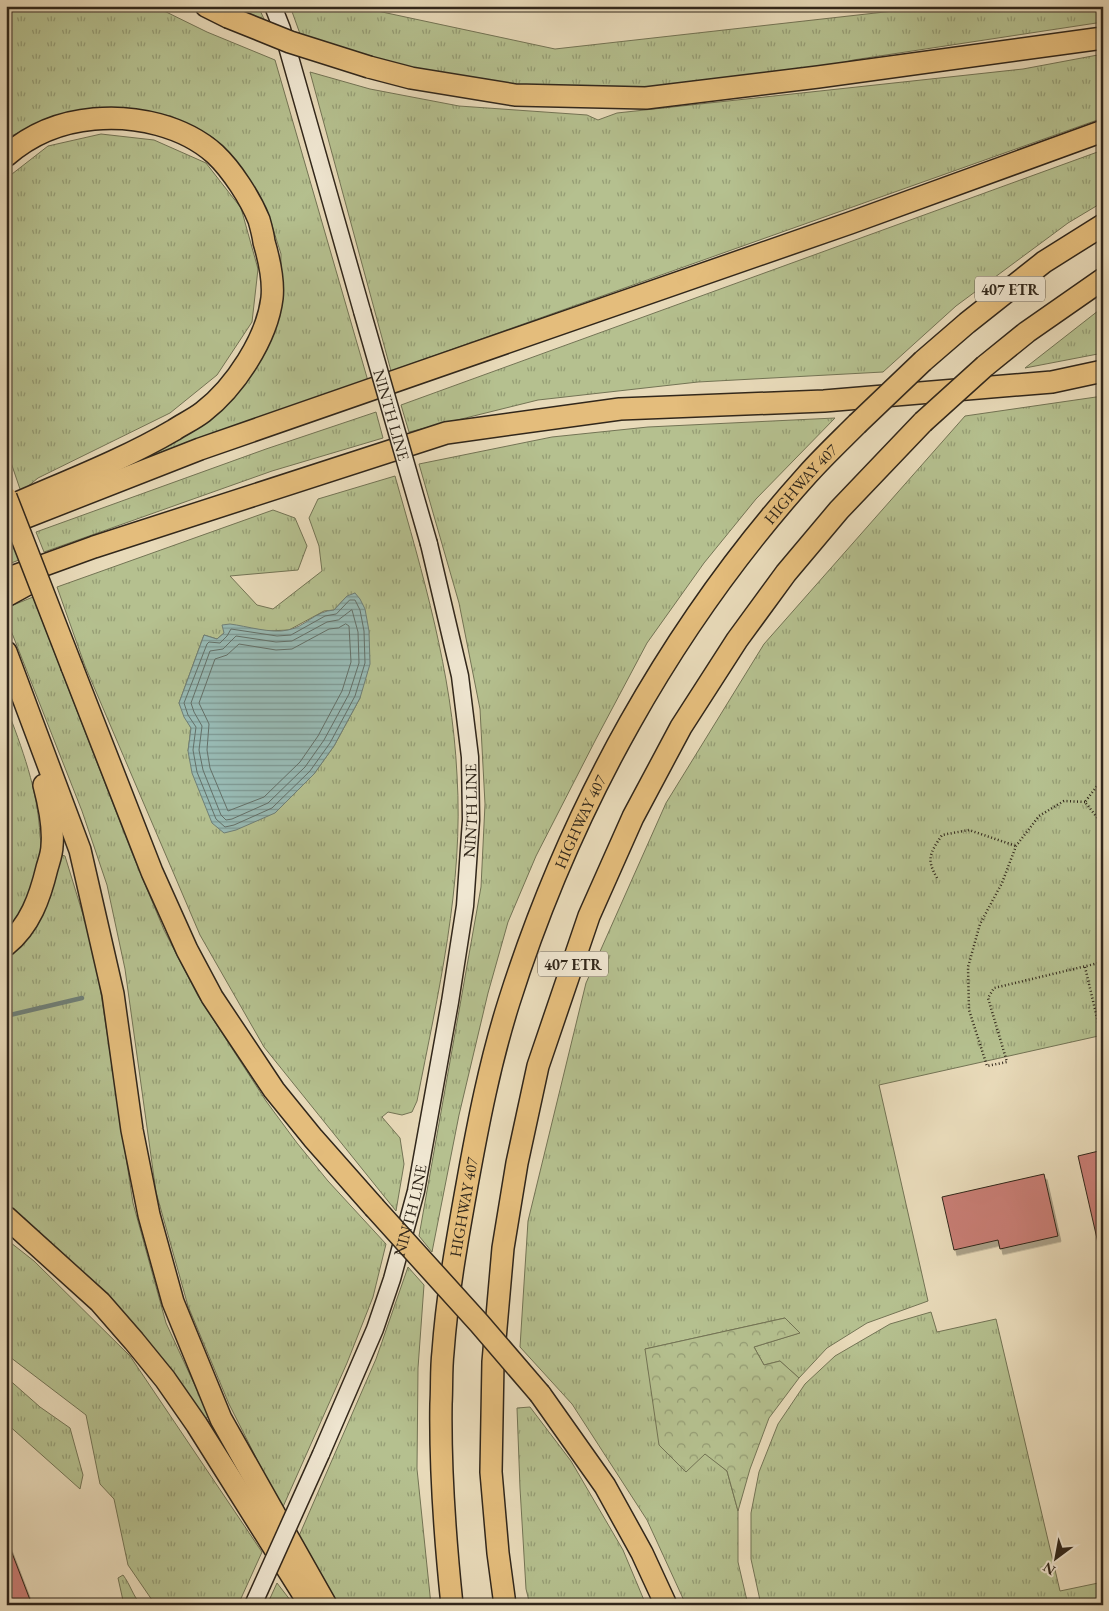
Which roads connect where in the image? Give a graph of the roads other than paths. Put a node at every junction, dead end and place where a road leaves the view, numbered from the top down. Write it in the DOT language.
graph roads {
  1 [pos="206,6"];
  2 [pos="273,6"];
  3 [pos="1103,38"];
  4 [pos="1103,131"];
  5 [pos="6,156"];
  6 [pos="1103,225"];
  7 [pos="1103,279"];
  8 [pos="1103,371"];
  9 [pos="6,497"];
  10 [pos="6,508"];
  11 [pos="6,525"];
  12 [pos="94,548"];
  13 [pos="6,579"];
  14 [pos="6,596"];
  15 [pos="9,658"];
  16 [pos="6,945"];
  17 [pos="6,1217"];
  18 [pos="253,1605"];
  19 [pos="310,1605"];
  20 [pos="326,1605"];
  21 [pos="452,1605"];
  22 [pos="505,1605"];
  23 [pos="666,1605"];
  1 -- 3 [label="highway, bridge"];
  2 -- 18 [label="main road, NINTH LINE, bridge"];
  4 -- 11 [label="highway"];
  5 -- 10 [label="highway"];
  6 -- 21 [label="highway, HIGHWAY 407 / 407 ETR, bridge"];
  7 -- 22 [label="highway, 407 ETR, bridge"];
  8 -- 12 [label="highway"];
  9 -- 23 [label="highway, bridge"];
  12 -- 13 [label="highway"];
  12 -- 14 [label="highway"];
  15 -- 16 [label="highway"];
  15 -- 20 [label="highway"];
  17 -- 19 [label="highway"];
}
